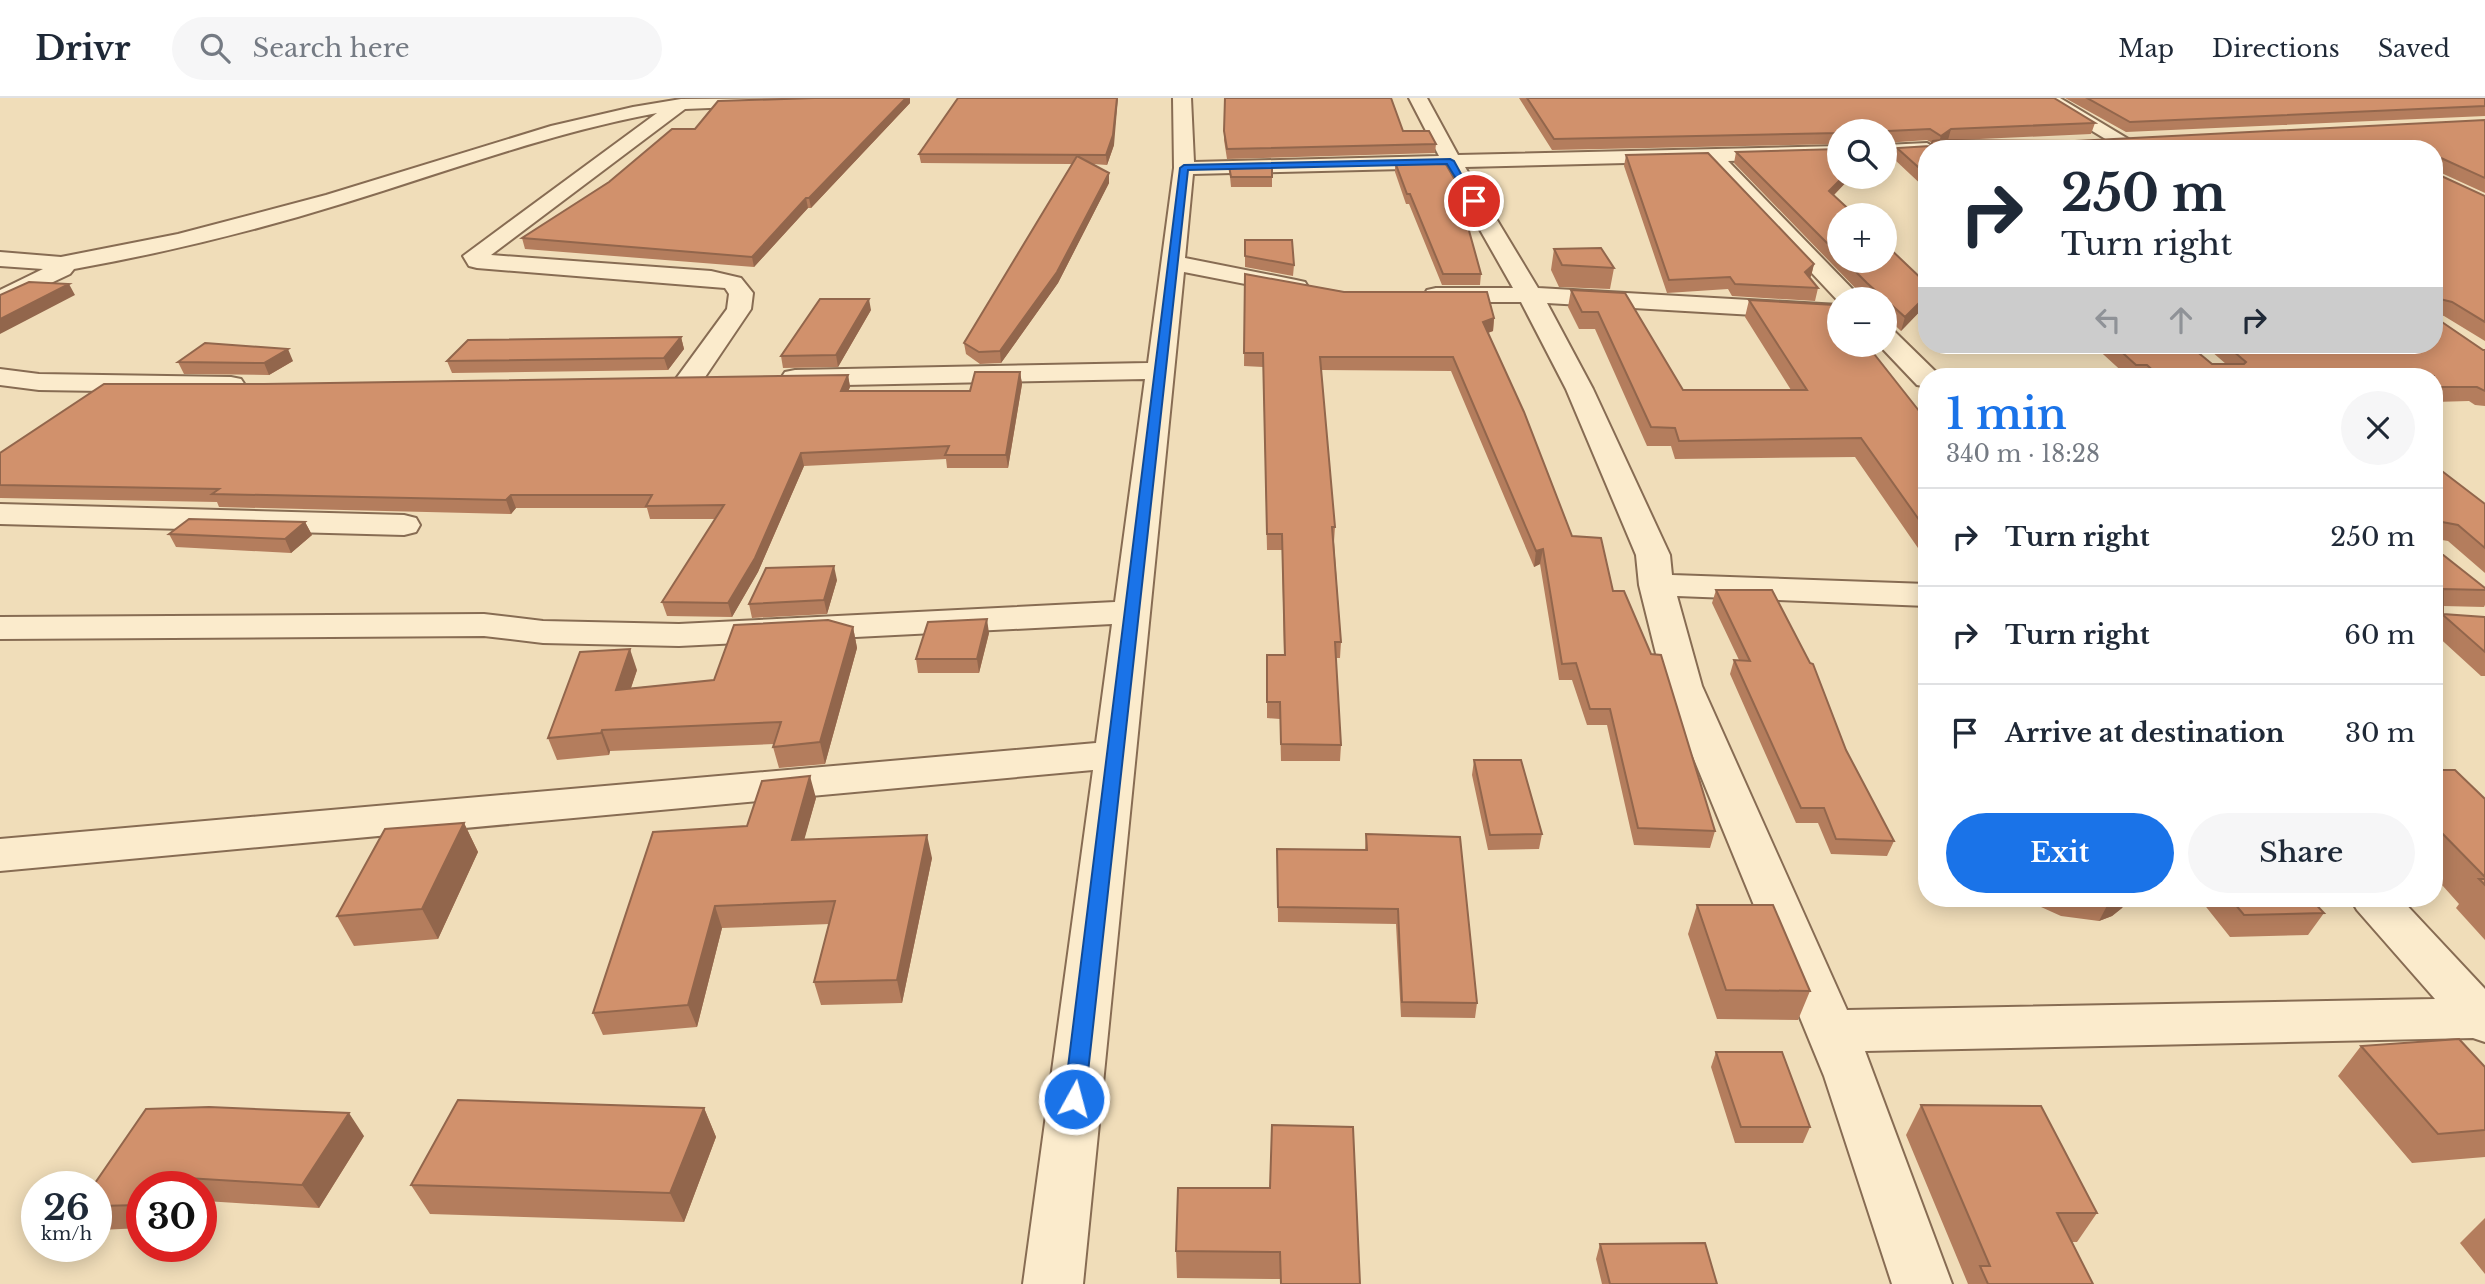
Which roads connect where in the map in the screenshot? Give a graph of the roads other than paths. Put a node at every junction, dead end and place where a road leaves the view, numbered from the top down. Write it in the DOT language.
graph roads {
  1 [pos="710,98"];
  2 [pos="831,98"];
  3 [pos="1182,98"];
  4 [pos="1418,98"];
  5 [pos="2047,98"];
  6 [pos="681,104"];
  7 [pos="2129,140"];
  8 [pos="1918,149"];
  9 [pos="1897,150"];
  10 [pos="1827,152"];
  11 [pos="1712,155"];
  12 [pos="1450,161"];
  13 [pos="1184,168"];
  14 [pos="0,259"];
  15 [pos="1173,263"];
  16 [pos="61,264"];
  17 [pos="1838,287"];
  18 [pos="1316,290"];
  19 [pos="1409,295"];
  20 [pos="1528,295"];
  21 [pos="0,300"];
  22 [pos="1827,311"];
  23 [pos="1897,348"];
  24 [pos="1918,370"];
  25 [pos="1160,371"];
  26 [pos="0,377"];
  27 [pos="772,379"];
  28 [pos="717,380"];
  29 [pos="257,386"];
  30 [pos="0,514"];
  31 [pos="404,525"];
  32 [pos="1656,585"];
  33 [pos="1918,595"];
  34 [pos="1131,612"];
  35 [pos="0,628"];
  36 [pos="1114,755"];
  37 [pos="0,855"];
  38 [pos="2381,907"];
  39 [pos="2484,1019"];
  40 [pos="1831,1031"];
  41 [pos="1053,1284"];
  42 [pos="1922,1284"];
  1 -- 6 [label="street"];
  2 -- 6 [label="street"];
  3 -- 13 [label="street"];
  4 -- 12 [label="street"];
  5 -- 7 [label="street"];
  6 -- 16 [label="street"];
  6 -- 28 [label="street"];
  8 -- 9 [label="street"];
  10 -- 11 [label="street"];
  11 -- 12 [label="street"];
  11 -- 17 [label="street"];
  12 -- 13 [label="street"];
  12 -- 20 [label="street"];
  13 -- 15 [label="street"];
  14 -- 16 [label="street"];
  15 -- 18 [label="street"];
  15 -- 25 [label="street"];
  16 -- 21 [label="street"];
  19 -- 20 [label="street"];
  20 -- 22 [label="street"];
  20 -- 32 [label="street"];
  23 -- 24 [label="street"];
  25 -- 27 [label="street"];
  25 -- 34 [label="street"];
  26 -- 29 [label="street"];
  30 -- 31 [label="street"];
  32 -- 33 [label="street"];
  32 -- 40 [label="street"];
  34 -- 35 [label="street"];
  34 -- 36 [label="street"];
  36 -- 37 [label="street"];
  36 -- 41 [label="street"];
  38 -- 39 [label="street"];
  39 -- 40 [label="street"];
  40 -- 42 [label="street"];
}
